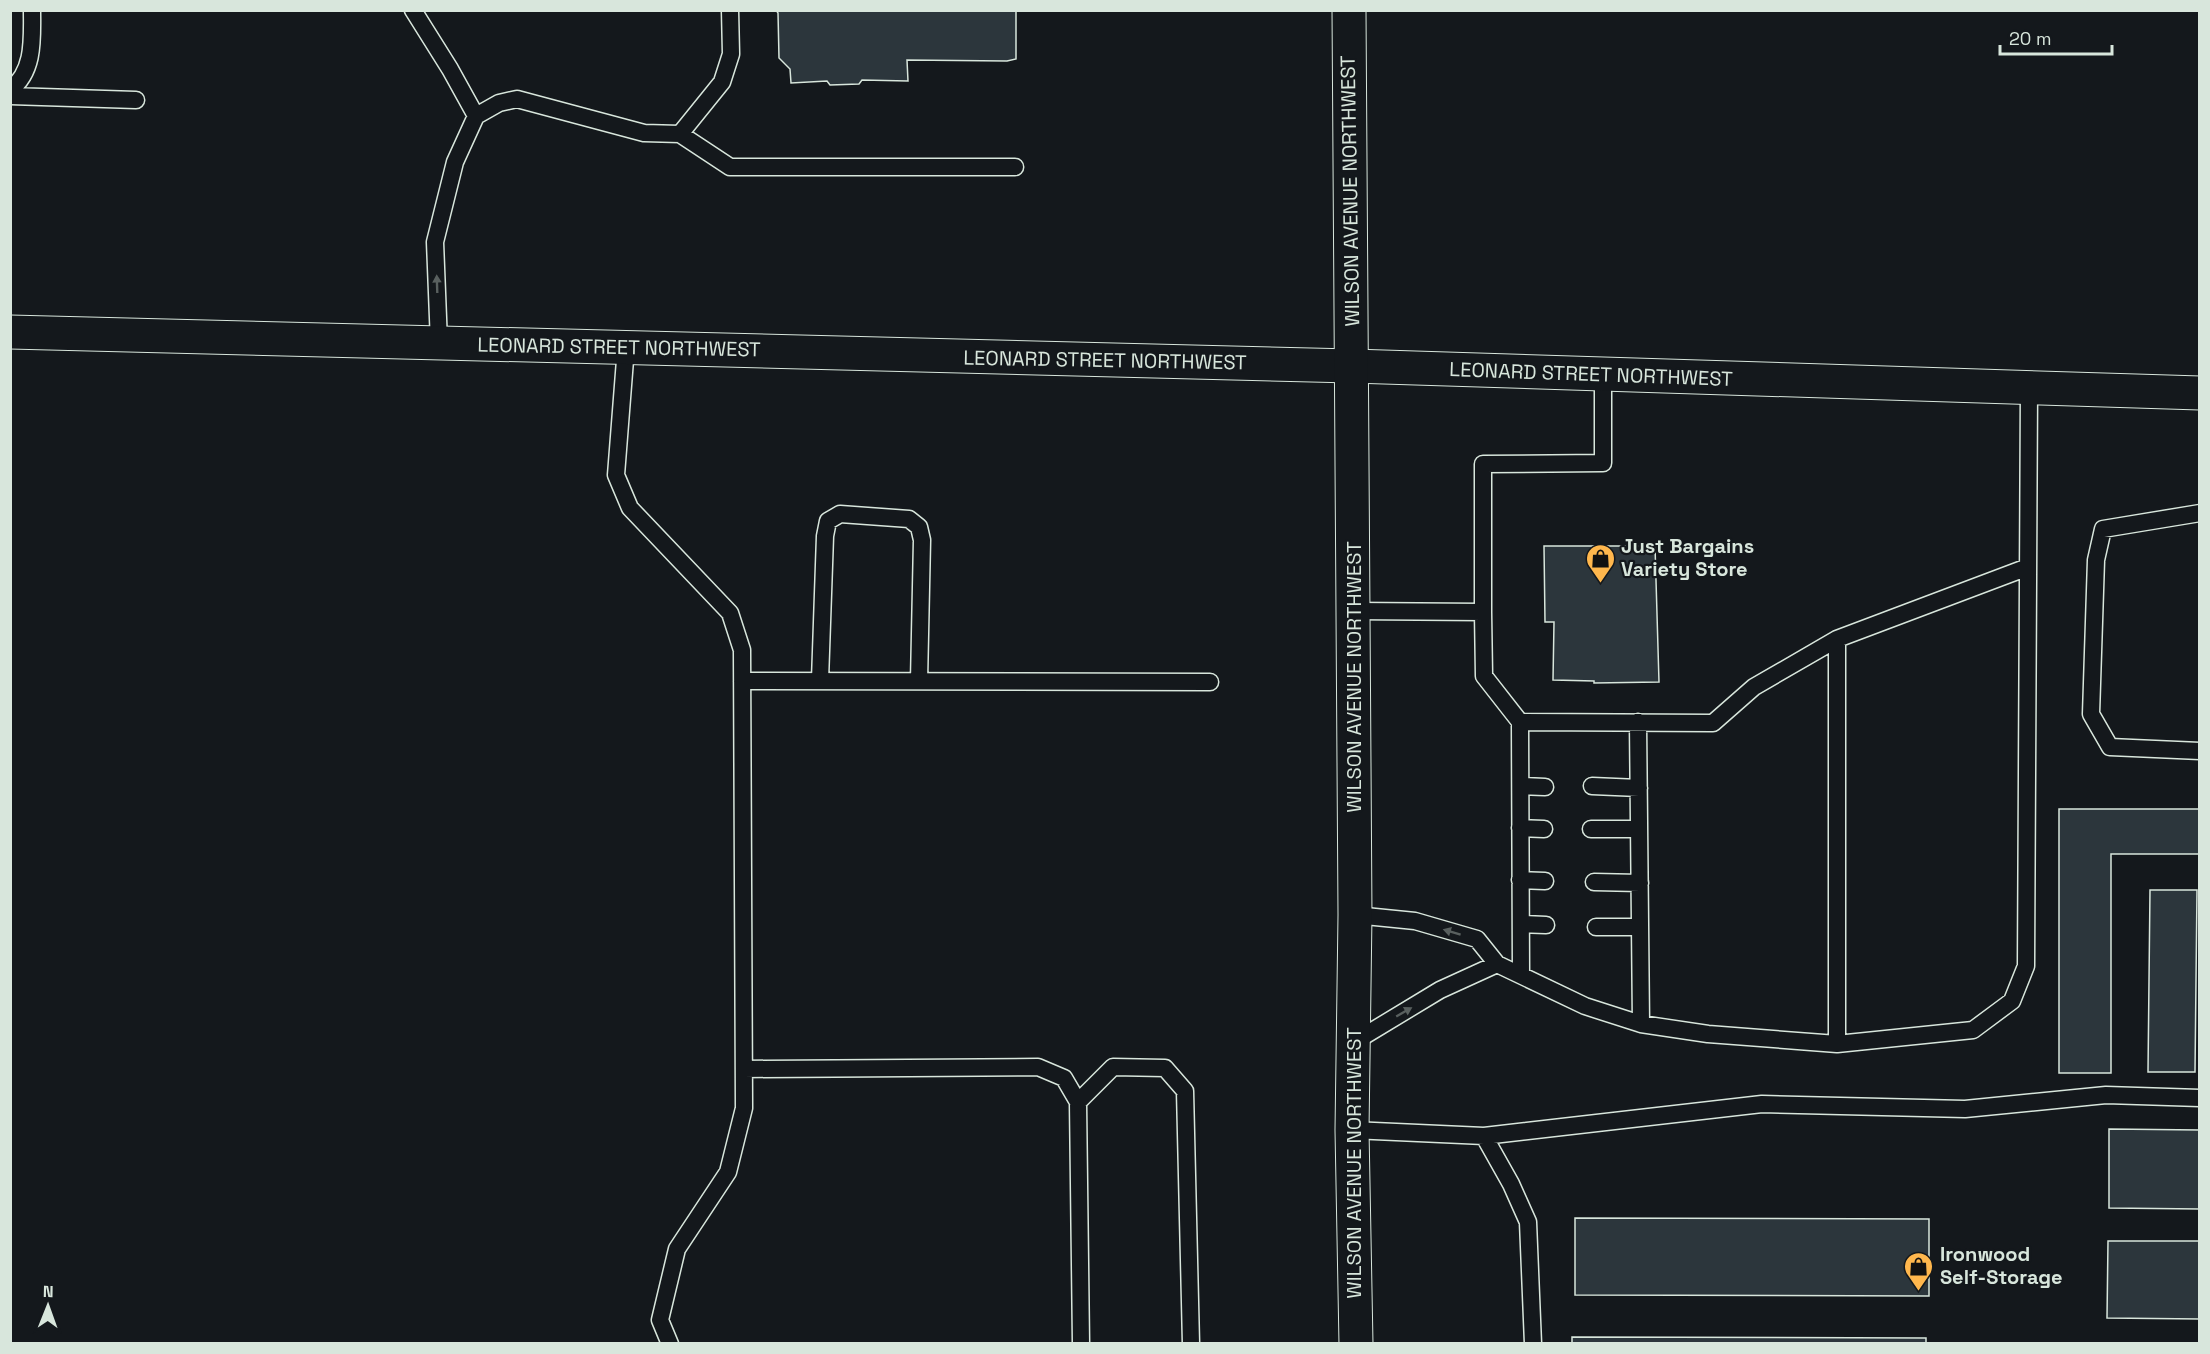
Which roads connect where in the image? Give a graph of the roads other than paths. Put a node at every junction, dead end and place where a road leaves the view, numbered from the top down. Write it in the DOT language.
graph roads {
  1 [pos="32,10"];
  2 [pos="413,10"];
  3 [pos="730,10"];
  4 [pos="1348,10"];
  5 [pos="10,90"];
  6 [pos="10,96"];
  7 [pos="136,100"];
  8 [pos="476,116"];
  9 [pos="680,134"];
  10 [pos="1015,166"];
  11 [pos="10,332"];
  12 [pos="439,343"];
  13 [pos="626,348"];
  14 [pos="1352,366"];
  15 [pos="1603,374"];
  16 [pos="2029,388"];
  17 [pos="2199,393"];
  18 [pos="2199,513"];
  19 [pos="2028,567"];
  20 [pos="1353,611"];
  21 [pos="1483,612"];
  22 [pos="1837,639"];
  23 [pos="742,681"];
  24 [pos="820,681"];
  25 [pos="919,681"];
  26 [pos="1210,682"];
  27 [pos="1520,722"];
  28 [pos="1638,722"];
  29 [pos="2199,751"];
  30 [pos="1521,786"];
  31 [pos="1592,786"];
  32 [pos="1545,787"];
  33 [pos="1639,788"];
  34 [pos="1520,828"];
  35 [pos="1544,829"];
  36 [pos="1591,829"];
  37 [pos="1639,829"];
  38 [pos="1520,880"];
  39 [pos="1545,881"];
  40 [pos="1594,882"];
  41 [pos="1640,883"];
  42 [pos="1355,915"];
  43 [pos="1521,924"];
  44 [pos="1546,925"];
  45 [pos="1596,927"];
  46 [pos="1640,927"];
  47 [pos="1497,964"];
  48 [pos="1521,975"];
  49 [pos="1641,1024"];
  50 [pos="1354,1042"];
  51 [pos="1837,1044"];
  52 [pos="744,1069"];
  53 [pos="2199,1098"];
  54 [pos="1078,1102"];
  55 [pos="1352,1130"];
  56 [pos="1484,1136"];
  57 [pos="670,1344"];
  58 [pos="1081,1344"];
  59 [pos="1191,1344"];
  60 [pos="1356,1344"];
  61 [pos="1533,1344"];
  1 -- 5 [label="lane"];
  2 -- 8 [label="lane"];
  3 -- 9 [label="lane"];
  4 -- 14 [label="main road, WILSON AVENUE NORTHWEST"];
  6 -- 7 [label="lane"];
  8 -- 9 [label="lane"];
  12 -- 8 [label="lane, one-way"];
  9 -- 10 [label="lane"];
  11 -- 12 [label="main road, LEONARD STREET NORTHWEST"];
  12 -- 13 [label="main road, LEONARD STREET NORTHWEST"];
  13 -- 14 [label="main road, LEONARD STREET NORTHWEST"];
  13 -- 23 [label="lane"];
  14 -- 15 [label="main road, LEONARD STREET NORTHWEST"];
  14 -- 20 [label="main road, WILSON AVENUE NORTHWEST"];
  15 -- 16 [label="main road, LEONARD STREET NORTHWEST"];
  15 -- 21 [label="lane"];
  16 -- 17 [label="main road, LEONARD STREET NORTHWEST"];
  16 -- 19 [label="lane"];
  18 -- 29 [label="lane"];
  19 -- 22 [label="lane"];
  19 -- 51 [label="lane"];
  20 -- 21 [label="lane"];
  20 -- 42 [label="main road, WILSON AVENUE NORTHWEST"];
  21 -- 27 [label="lane"];
  22 -- 28 [label="lane"];
  22 -- 51 [label="lane"];
  23 -- 24 [label="lane"];
  23 -- 52 [label="lane"];
  24 -- 25 [label="lane"];
  24 -- 25 [label="lane"];
  25 -- 26 [label="lane"];
  27 -- 28 [label="lane"];
  27 -- 30 [label="lane"];
  28 -- 33 [label="lane"];
  30 -- 32 [label="lane"];
  30 -- 34 [label="lane"];
  31 -- 33 [label="lane"];
  33 -- 37 [label="lane"];
  34 -- 35 [label="lane"];
  34 -- 38 [label="lane"];
  36 -- 37 [label="lane"];
  37 -- 41 [label="lane"];
  38 -- 39 [label="lane"];
  38 -- 43 [label="lane"];
  40 -- 41 [label="lane"];
  41 -- 46 [label="lane"];
  47 -- 42 [label="lane, one-way"];
  42 -- 50 [label="main road, WILSON AVENUE NORTHWEST"];
  43 -- 44 [label="lane"];
  43 -- 48 [label="lane"];
  45 -- 46 [label="lane"];
  46 -- 49 [label="lane"];
  47 -- 48 [label="lane"];
  50 -- 47 [label="lane, one-way"];
  48 -- 49 [label="lane"];
  49 -- 51 [label="lane"];
  50 -- 55 [label="main road, WILSON AVENUE NORTHWEST"];
  52 -- 54 [label="lane"];
  52 -- 57 [label="lane"];
  53 -- 56 [label="lane"];
  54 -- 58 [label="lane"];
  54 -- 59 [label="lane"];
  55 -- 56 [label="lane"];
  55 -- 60 [label="main road, WILSON AVENUE NORTHWEST"];
  56 -- 61 [label="lane"];
}
